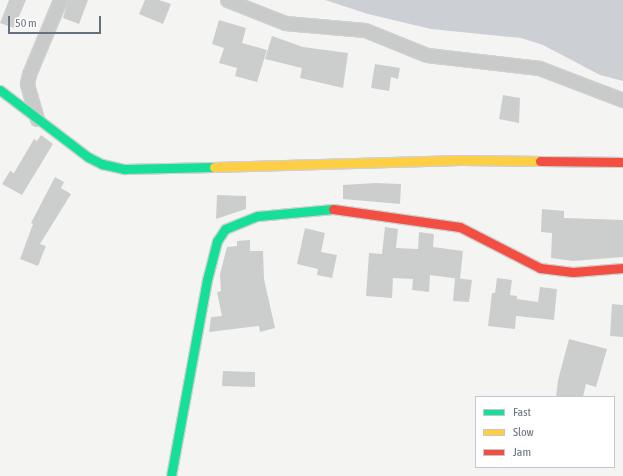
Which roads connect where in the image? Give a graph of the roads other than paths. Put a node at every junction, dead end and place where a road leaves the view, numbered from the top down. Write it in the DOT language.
graph roads {
  1 [pos="60,0"];
  2 [pos="227,0"];
  3 [pos="0,90"];
  4 [pos="623,100"];
  5 [pos="37,119"];
  6 [pos="623,162"];
  7 [pos="623,268"];
  8 [pos="171,476"];
  1 -- 5 [label="street"];
  2 -- 4 [label="street"];
  3 -- 5 [label="street"];
  5 -- 6 [label="street"];
  7 -- 8 [label="street"];
}
